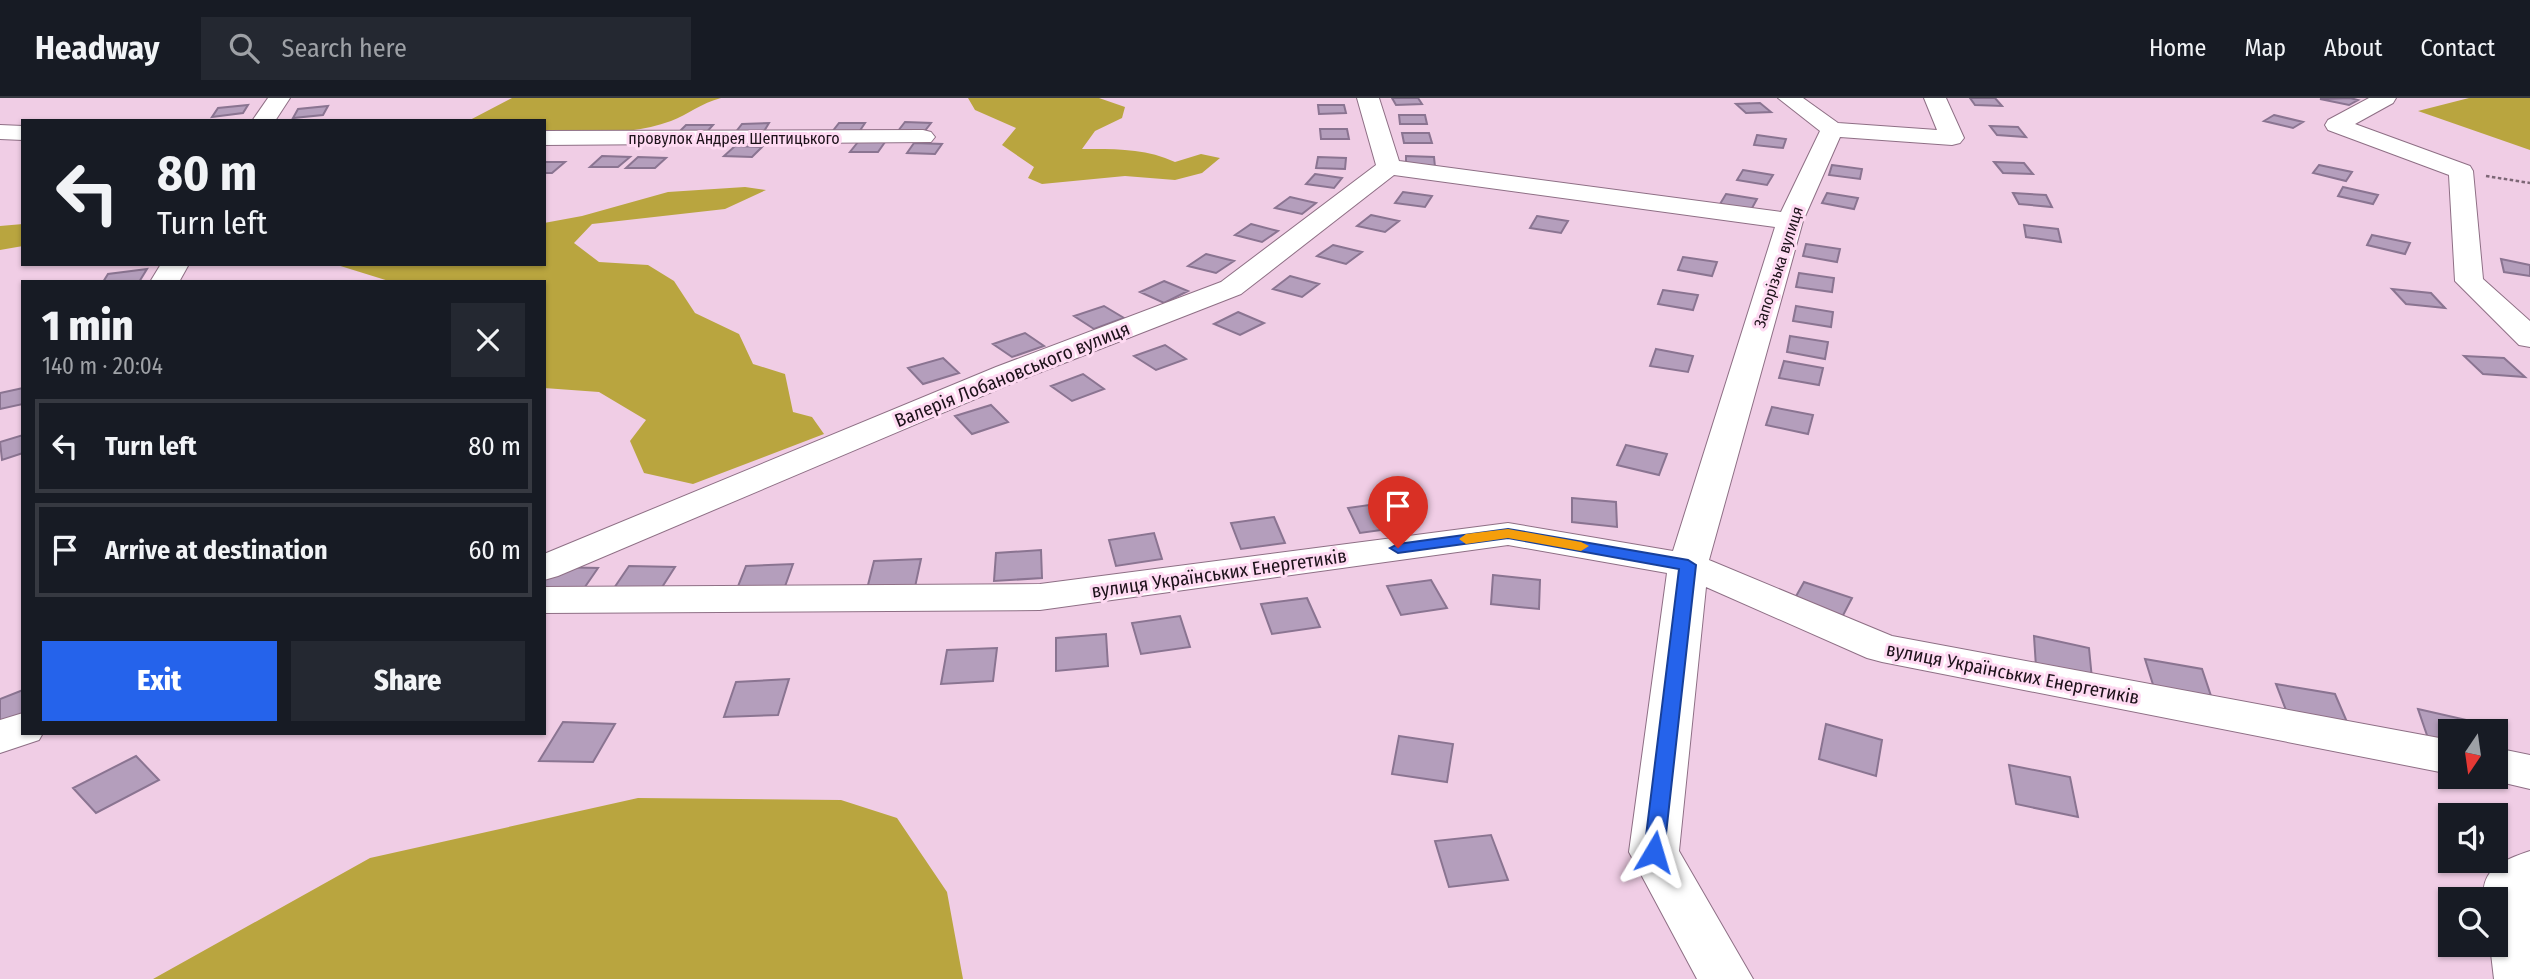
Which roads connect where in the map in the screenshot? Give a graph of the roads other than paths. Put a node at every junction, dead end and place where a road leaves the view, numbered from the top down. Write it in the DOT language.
graph roads {
  1 [pos="279,98"];
  2 [pos="1368,98"];
  3 [pos="1789,98"];
  4 [pos="1935,98"];
  5 [pos="2385,98"];
  6 [pos="264,119"];
  7 [pos="1832,129"];
  8 [pos="0,132"];
  9 [pos="21,133"];
  10 [pos="923,137"];
  11 [pos="546,138"];
  12 [pos="1389,167"];
  13 [pos="1790,221"];
  14 [pos="2530,338"];
  15 [pos="1688,565"];
  16 [pos="546,567"];
  17 [pos="546,600"];
  18 [pos="21,730"];
  19 [pos="0,737"];
  20 [pos="2438,755"];
  21 [pos="2508,767"];
  22 [pos="2530,772"];
  23 [pos="2530,871"];
  24 [pos="1725,979"];
  25 [pos="2522,979"];
  1 -- 6 [label="street"];
  2 -- 12 [label="street"];
  3 -- 7 [label="street"];
  4 -- 7 [label="street"];
  5 -- 14 [label="street"];
  7 -- 13 [label="street, Запорізька вулиця"];
  8 -- 9 [label="street"];
  10 -- 11 [label="street, провулок Андрея Шептицького"];
  12 -- 13 [label="street"];
  12 -- 16 [label="street, Валерія Лобановського вулиця"];
  13 -- 15 [label="street, Запорізька вулиця"];
  15 -- 17 [label="street, вулиця Українських Енергетиків"];
  15 -- 20 [label="street, вулиця Українських Енергетиків"];
  15 -- 24 [label="street, Запорізька вулиця"];
  18 -- 19 [label="street"];
  21 -- 22 [label="street"];
  23 -- 25 [label="street"];
}
